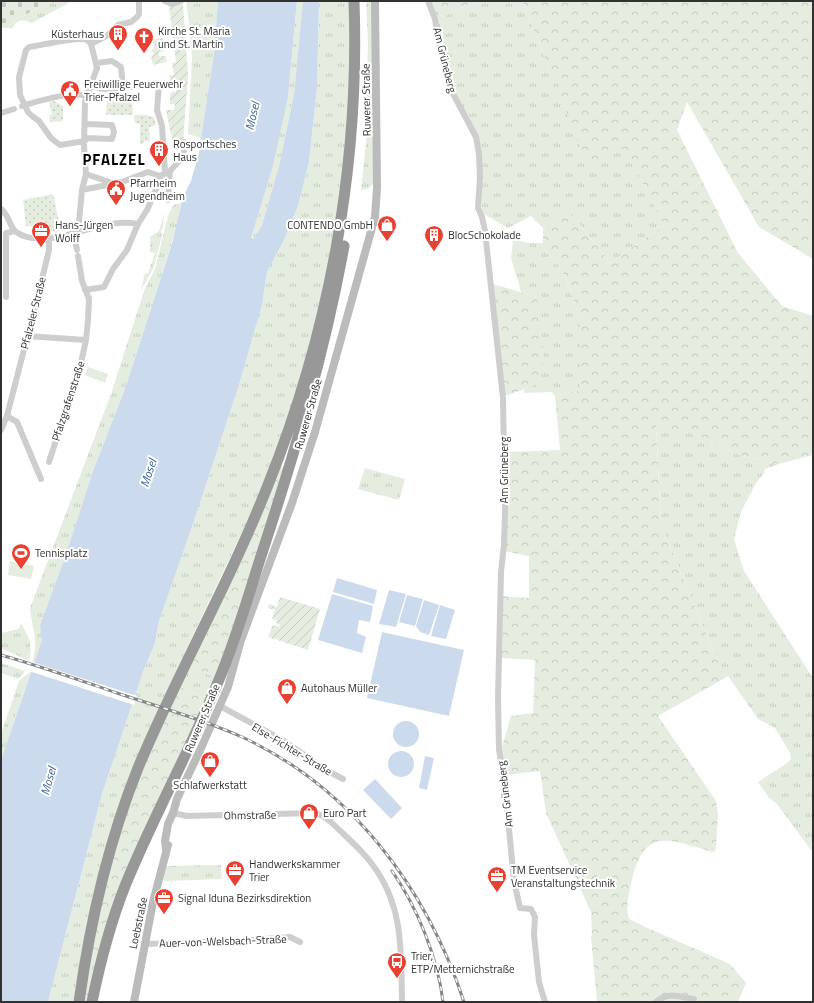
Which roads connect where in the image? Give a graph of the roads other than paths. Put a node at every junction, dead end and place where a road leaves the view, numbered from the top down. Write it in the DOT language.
graph roads {
  1 [pos="139,1"];
  2 [pos="165,1"];
  3 [pos="181,1"];
  4 [pos="354,1"];
  5 [pos="361,1"];
  6 [pos="375,1"];
  7 [pos="428,1"];
  8 [pos="91,44"];
  9 [pos="97,63"];
  10 [pos="159,84"];
  11 [pos="90,86"];
  12 [pos="132,86"];
  13 [pos="124,87"];
  14 [pos="86,96"];
  15 [pos="23,106"];
  16 [pos="14,109"];
  17 [pos="1,113"];
  18 [pos="86,124"];
  19 [pos="85,140"];
  20 [pos="184,142"];
  21 [pos="165,173"];
  22 [pos="86,174"];
  23 [pos="112,184"];
  24 [pos="82,190"];
  25 [pos="168,200"];
  26 [pos="1,209"];
  27 [pos="138,224"];
  28 [pos="13,229"];
  29 [pos="78,232"];
  30 [pos="49,239"];
  31 [pos="77,250"];
  32 [pos="85,290"];
  33 [pos="6,297"];
  34 [pos="27,336"];
  35 [pos="86,340"];
  36 [pos="7,416"];
  37 [pos="1,428"];
  38 [pos="49,462"];
  39 [pos="41,479"];
  40 [pos="220,706"];
  41 [pos="343,779"];
  42 [pos="173,813"];
  43 [pos="300,942"];
  44 [pos="145,944"];
  45 [pos="694,999"];
  46 [pos="79,1002"];
  47 [pos="92,1002"];
  48 [pos="134,1002"];
  49 [pos="402,1002"];
  50 [pos="545,1002"];
  51 [pos="656,1002"];
  1 -- 8 [label="street"];
  2 -- 3 [label="street"];
  4 -- 46 [label="highway"];
  5 -- 47 [label="highway"];
  6 -- 40 [label="main road, Ruwerer Straße"];
  7 -- 50 [label="street, Am Grüneberg"];
  8 -- 9 [label="street"];
  8 -- 15 [label="street"];
  9 -- 11 [label="street"];
  9 -- 13 [label="street"];
  10 -- 21 [label="street"];
  11 -- 13 [label="street"];
  11 -- 14 [label="street"];
  12 -- 13 [label="street"];
  14 -- 15 [label="street"];
  14 -- 18 [label="street"];
  15 -- 19 [label="street"];
  16 -- 17 [label="street"];
  18 -- 19 [label="street"];
  18 -- 19 [label="street"];
  19 -- 22 [label="street"];
  20 -- 21 [label="street"];
  21 -- 23 [label="street"];
  21 -- 25 [label="street"];
  21 -- 27 [label="street"];
  22 -- 23 [label="street"];
  22 -- 24 [label="street"];
  23 -- 24 [label="street"];
  24 -- 29 [label="street"];
  26 -- 28 [label="street"];
  27 -- 29 [label="street"];
  27 -- 32 [label="street"];
  28 -- 30 [label="street"];
  28 -- 33 [label="street"];
  29 -- 30 [label="street"];
  30 -- 34 [label="street, Pfalzeler Straße"];
  31 -- 32 [label="street, Pfalzgrafenstraße"];
  32 -- 35 [label="street, Pfalzgrafenstraße"];
  34 -- 35 [label="street"];
  34 -- 36 [label="street, Pfalzeler Straße"];
  35 -- 38 [label="street, Pfalzgrafenstraße"];
  36 -- 37 [label="street, Pfalzeler Straße"];
  36 -- 39 [label="street"];
  40 -- 41 [label="street, Else-Fichter-Straße"];
  40 -- 42 [label="main road, Ruwerer Straße"];
  42 -- 44 [label="main road, Loebstraße"];
  42 -- 49 [label="street, Ohmstraße"];
  43 -- 44 [label="street, Auer-von-Welsbach-Straße"];
  44 -- 48 [label="main road, Loebstraße"];
  45 -- 51 [label="street"];
}
